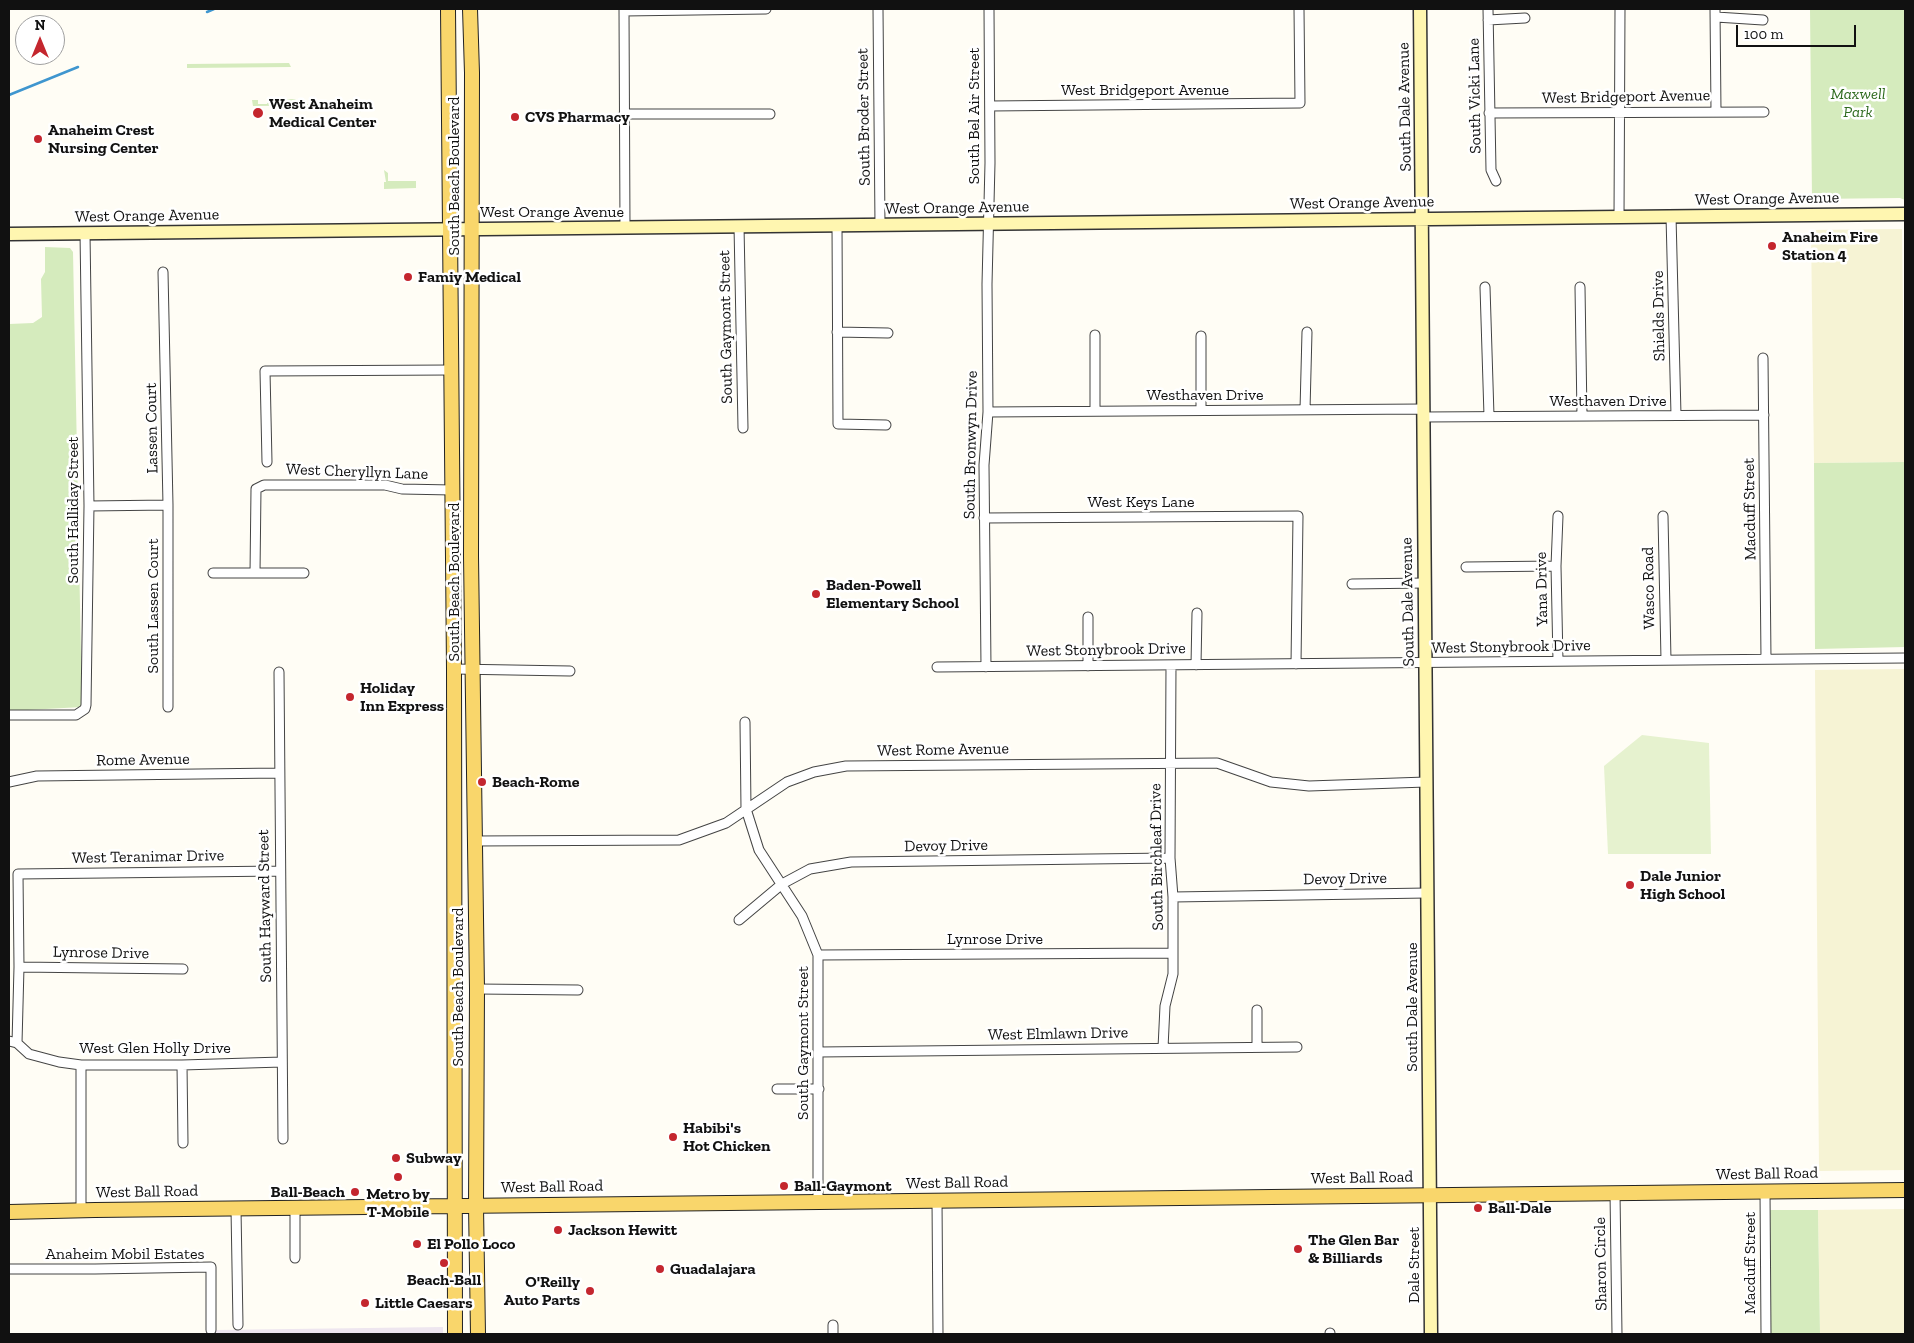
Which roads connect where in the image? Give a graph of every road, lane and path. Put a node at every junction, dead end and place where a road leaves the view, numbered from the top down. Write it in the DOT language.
graph roads {
  1 [pos="448,9"];
  2 [pos="470,9"];
  3 [pos="766,9"];
  4 [pos="878,9"];
  5 [pos="989,9"];
  6 [pos="1299,9"];
  7 [pos="1420,9"];
  8 [pos="1488,9"];
  9 [pos="1620,9"];
  10 [pos="624,10"];
  11 [pos="1716,13"];
  12 [pos="1525,18"];
  13 [pos="1488,20"];
  14 [pos="1763,20"];
  15 [pos="990,106"];
  16 [pos="1716,111"];
  17 [pos="1620,112"];
  18 [pos="1764,112"];
  19 [pos="1489,113"];
  20 [pos="624,114"];
  21 [pos="770,114"];
  22 [pos="1496,181"];
  23 [pos="1905,214"];
  24 [pos="1671,216"];
  25 [pos="1619,217"];
  26 [pos="1421,219"];
  27 [pos="989,224"];
  28 [pos="837,225"];
  29 [pos="880,225"];
  30 [pos="740,226"];
  31 [pos="625,228"];
  32 [pos="450,229"];
  33 [pos="471,229"];
  34 [pos="85,233"];
  35 [pos="9,234"];
  36 [pos="163,272"];
  37 [pos="1486,287"];
  38 [pos="1580,287"];
  39 [pos="837,332"];
  40 [pos="1307,332"];
  41 [pos="888,333"];
  42 [pos="1095,335"];
  43 [pos="1201,336"];
  44 [pos="1763,358"];
  45 [pos="450,370"];
  46 [pos="1201,410"];
  47 [pos="1305,410"];
  48 [pos="1095,411"];
  49 [pos="988,412"];
  50 [pos="1423,413"];
  51 [pos="1676,415"];
  52 [pos="1764,415"];
  53 [pos="1490,416"];
  54 [pos="1582,416"];
  55 [pos="886,425"];
  56 [pos="743,428"];
  57 [pos="267,462"];
  58 [pos="452,490"];
  59 [pos="168,505"];
  60 [pos="89,506"];
  61 [pos="1558,516"];
  62 [pos="1663,516"];
  63 [pos="984,518"];
  64 [pos="1556,566"];
  65 [pos="1466,567"];
  66 [pos="212,573"];
  67 [pos="256,573"];
  68 [pos="304,573"];
  69 [pos="1425,583"];
  70 [pos="1352,584"];
  71 [pos="1197,613"];
  72 [pos="1088,617"];
  73 [pos="1905,658"];
  74 [pos="1766,659"];
  75 [pos="1666,660"];
  76 [pos="1558,661"];
  77 [pos="1425,662"];
  78 [pos="1296,664"];
  79 [pos="1171,665"];
  80 [pos="1196,665"];
  81 [pos="1088,666"];
  82 [pos="937,667"];
  83 [pos="986,667"];
  84 [pos="454,669"];
  85 [pos="472,669"];
  86 [pos="570,671"];
  87 [pos="279,672"];
  88 [pos="168,707"];
  89 [pos="9,716"];
  90 [pos="745,722"];
  91 [pos="1172,762"];
  92 [pos="279,773"];
  93 [pos="9,782"];
  94 [pos="1426,782"];
  95 [pos="746,809"];
  96 [pos="474,841"];
  97 [pos="1170,858"];
  98 [pos="280,871"];
  99 [pos="782,884"];
  100 [pos="1427,893"];
  101 [pos="1173,897"];
  102 [pos="739,920"];
  103 [pos="1173,953"];
  104 [pos="818,955"];
  105 [pos="19,967"];
  106 [pos="183,969"];
  107 [pos="477,989"];
  108 [pos="578,990"];
  109 [pos="1257,1010"];
  110 [pos="13,1042"];
  111 [pos="1257,1047"];
  112 [pos="1297,1047"];
  113 [pos="1163,1048"];
  114 [pos="819,1052"];
  115 [pos="282,1062"];
  116 [pos="81,1065"];
  117 [pos="182,1065"];
  118 [pos="776,1089"];
  119 [pos="819,1089"];
  120 [pos="283,1139"];
  121 [pos="183,1143"];
  122 [pos="1905,1190"];
  123 [pos="1765,1191"];
  124 [pos="1615,1193"];
  125 [pos="1430,1195"];
  126 [pos="938,1200"];
  127 [pos="818,1202"];
  128 [pos="454,1206"];
  129 [pos="476,1206"];
  130 [pos="236,1208"];
  131 [pos="295,1208"];
  132 [pos="80,1211"];
  133 [pos="9,1212"];
  134 [pos="296,1258"];
  135 [pos="9,1269"];
  136 [pos="238,1325"];
  137 [pos="212,1330"];
  138 [pos="455,1334"];
  139 [pos="478,1334"];
  140 [pos="938,1334"];
  141 [pos="1431,1334"];
  142 [pos="1617,1334"];
  143 [pos="1766,1334"];
  1 -- 32 [label="main road, South Beach Boulevard"];
  2 -- 33 [label="main road, South Beach Boulevard"];
  3 -- 10 [label="street"];
  4 -- 29 [label="street, South Broder Street"];
  5 -- 15 [label="street, South Bel Air Street"];
  6 -- 15 [label="street, West Bridgeport Avenue"];
  7 -- 26 [label="street, South Dale Avenue"];
  8 -- 13 [label="street, South Vicki Lane"];
  9 -- 17 [label="street"];
  10 -- 20 [label="street"];
  11 -- 14 [label="street"];
  11 -- 16 [label="street"];
  12 -- 13 [label="street"];
  13 -- 19 [label="street, South Vicki Lane"];
  15 -- 27 [label="street, South Bel Air Street"];
  16 -- 17 [label="street, West Bridgeport Avenue"];
  16 -- 18 [label="street, West Bridgeport Avenue"];
  17 -- 19 [label="street, West Bridgeport Avenue"];
  17 -- 25 [label="street"];
  19 -- 22 [label="street, South Vicki Lane"];
  20 -- 21 [label="street"];
  20 -- 31 [label="street"];
  23 -- 24 [label="street, West Orange Avenue"];
  24 -- 25 [label="street, West Orange Avenue"];
  24 -- 51 [label="street, Shields Drive"];
  25 -- 26 [label="street, West Orange Avenue"];
  26 -- 27 [label="street, West Orange Avenue"];
  26 -- 50 [label="street, South Dale Avenue"];
  27 -- 29 [label="street, West Orange Avenue"];
  27 -- 49 [label="street, South Bronwyn Drive"];
  28 -- 29 [label="street, West Orange Avenue"];
  28 -- 30 [label="street, West Orange Avenue"];
  28 -- 39 [label="street"];
  30 -- 31 [label="street, West Orange Avenue"];
  30 -- 56 [label="street, South Gaymont Street"];
  31 -- 33 [label="street, West Orange Avenue"];
  32 -- 33 [label="street, West Orange Avenue"];
  32 -- 34 [label="street, West Orange Avenue"];
  32 -- 45 [label="main road, South Beach Boulevard"];
  33 -- 85 [label="main road, South Beach Boulevard"];
  34 -- 35 [label="street, West Orange Avenue"];
  34 -- 60 [label="street, South Halliday Street"];
  36 -- 59 [label="street, Lassen Court"];
  37 -- 53 [label="street"];
  38 -- 54 [label="street"];
  39 -- 41 [label="street"];
  39 -- 55 [label="street"];
  40 -- 47 [label="street"];
  42 -- 48 [label="street"];
  43 -- 46 [label="street"];
  44 -- 52 [label="street, Macduff Street"];
  45 -- 57 [label="street, West Cheryllyn Lane"];
  45 -- 58 [label="main road, South Beach Boulevard"];
  46 -- 47 [label="street, Westhaven Drive"];
  46 -- 48 [label="street, Westhaven Drive"];
  47 -- 50 [label="street, Westhaven Drive"];
  48 -- 49 [label="street, Westhaven Drive"];
  49 -- 63 [label="street, South Bronwyn Drive"];
  50 -- 53 [label="street, Westhaven Drive"];
  50 -- 69 [label="street, South Dale Avenue"];
  51 -- 52 [label="street, Westhaven Drive"];
  51 -- 54 [label="street, Westhaven Drive"];
  52 -- 74 [label="street, Macduff Street"];
  53 -- 54 [label="street, Westhaven Drive"];
  58 -- 67 [label="street, West Cheryllyn Lane"];
  58 -- 84 [label="main road, South Beach Boulevard"];
  59 -- 60 [label="street"];
  59 -- 88 [label="street, South Lassen Court"];
  60 -- 89 [label="street, South Halliday Street"];
  61 -- 64 [label="street, Yana Drive"];
  62 -- 75 [label="street, Wasco Road"];
  63 -- 78 [label="street, West Keys Lane"];
  63 -- 83 [label="street, South Bronwyn Drive"];
  64 -- 65 [label="street"];
  64 -- 76 [label="street, Yana Drive"];
  66 -- 67 [label="street"];
  67 -- 68 [label="street"];
  69 -- 70 [label="street"];
  69 -- 77 [label="street, South Dale Avenue"];
  71 -- 80 [label="street"];
  72 -- 81 [label="street"];
  73 -- 74 [label="street, West Stonybrook Drive"];
  74 -- 75 [label="street, West Stonybrook Drive"];
  75 -- 76 [label="street, West Stonybrook Drive"];
  76 -- 77 [label="street, West Stonybrook Drive"];
  77 -- 78 [label="street, West Stonybrook Drive"];
  77 -- 94 [label="street, South Dale Avenue"];
  78 -- 80 [label="street, West Stonybrook Drive"];
  79 -- 80 [label="street, West Stonybrook Drive"];
  79 -- 81 [label="street, West Stonybrook Drive"];
  79 -- 91 [label="street, South Birchleaf Drive"];
  81 -- 83 [label="street, West Stonybrook Drive"];
  82 -- 83 [label="street, West Stonybrook Drive"];
  84 -- 85 [label="street"];
  84 -- 128 [label="main road, South Beach Boulevard"];
  85 -- 86 [label="street"];
  85 -- 96 [label="main road, South Beach Boulevard"];
  87 -- 92 [label="street, South Hayward Street"];
  90 -- 95 [label="street, South Gaymont Street"];
  91 -- 94 [label="street, West Rome Avenue"];
  91 -- 95 [label="street, West Rome Avenue"];
  91 -- 97 [label="street, South Birchleaf Drive"];
  92 -- 93 [label="street, Rome Avenue"];
  92 -- 98 [label="street, South Hayward Street"];
  94 -- 100 [label="street, South Dale Avenue"];
  95 -- 96 [label="street, West Rome Avenue"];
  95 -- 99 [label="street, South Gaymont Street"];
  96 -- 107 [label="main road, South Beach Boulevard"];
  97 -- 99 [label="street, Devoy Drive"];
  97 -- 101 [label="street, South Birchleaf Drive"];
  98 -- 105 [label="street, West Teranimar Drive"];
  98 -- 115 [label="street, South Hayward Street"];
  99 -- 102 [label="street, Devoy Drive"];
  99 -- 104 [label="street, South Gaymont Street"];
  100 -- 101 [label="street, Devoy Drive"];
  100 -- 125 [label="street, South Dale Avenue"];
  101 -- 103 [label="street, South Birchleaf Drive"];
  103 -- 104 [label="street, Lynrose Drive"];
  103 -- 113 [label="street, South Birchleaf Drive"];
  104 -- 114 [label="street, South Gaymont Street"];
  105 -- 106 [label="street, Lynrose Drive"];
  105 -- 110 [label="street"];
  107 -- 108 [label="street"];
  107 -- 129 [label="main road, South Beach Boulevard"];
  109 -- 111 [label="street"];
  110 -- 116 [label="street, West Glen Holly Drive"];
  111 -- 112 [label="street, West Elmlawn Drive"];
  111 -- 113 [label="street, West Elmlawn Drive"];
  113 -- 114 [label="street, West Elmlawn Drive"];
  114 -- 119 [label="street, South Gaymont Street"];
  115 -- 117 [label="street, West Glen Holly Drive"];
  115 -- 120 [label="street, South Hayward Street"];
  116 -- 117 [label="street, West Glen Holly Drive"];
  116 -- 132 [label="street"];
  117 -- 121 [label="street"];
  118 -- 119 [label="street"];
  119 -- 127 [label="street, South Gaymont Street"];
  122 -- 123 [label="main road, West Ball Road"];
  123 -- 124 [label="main road, West Ball Road"];
  123 -- 143 [label="street, Macduff Street"];
  124 -- 125 [label="main road, West Ball Road"];
  124 -- 142 [label="street, Sharon Circle"];
  125 -- 126 [label="main road, West Ball Road"];
  125 -- 141 [label="street, Dale Street"];
  126 -- 127 [label="main road, West Ball Road"];
  126 -- 140 [label="street"];
  127 -- 129 [label="main road, West Ball Road"];
  128 -- 129 [label="main road, West Ball Road"];
  128 -- 131 [label="main road, West Ball Road"];
  128 -- 138 [label="main road, South Beach Boulevard"];
  129 -- 139 [label="main road, South Beach Boulevard"];
  130 -- 131 [label="main road, West Ball Road"];
  130 -- 132 [label="main road, West Ball Road"];
  130 -- 136 [label="street"];
  131 -- 134 [label="street"];
  132 -- 133 [label="main road, West Ball Road"];
  135 -- 137 [label="street, Anaheim Mobil Estates"];
}
